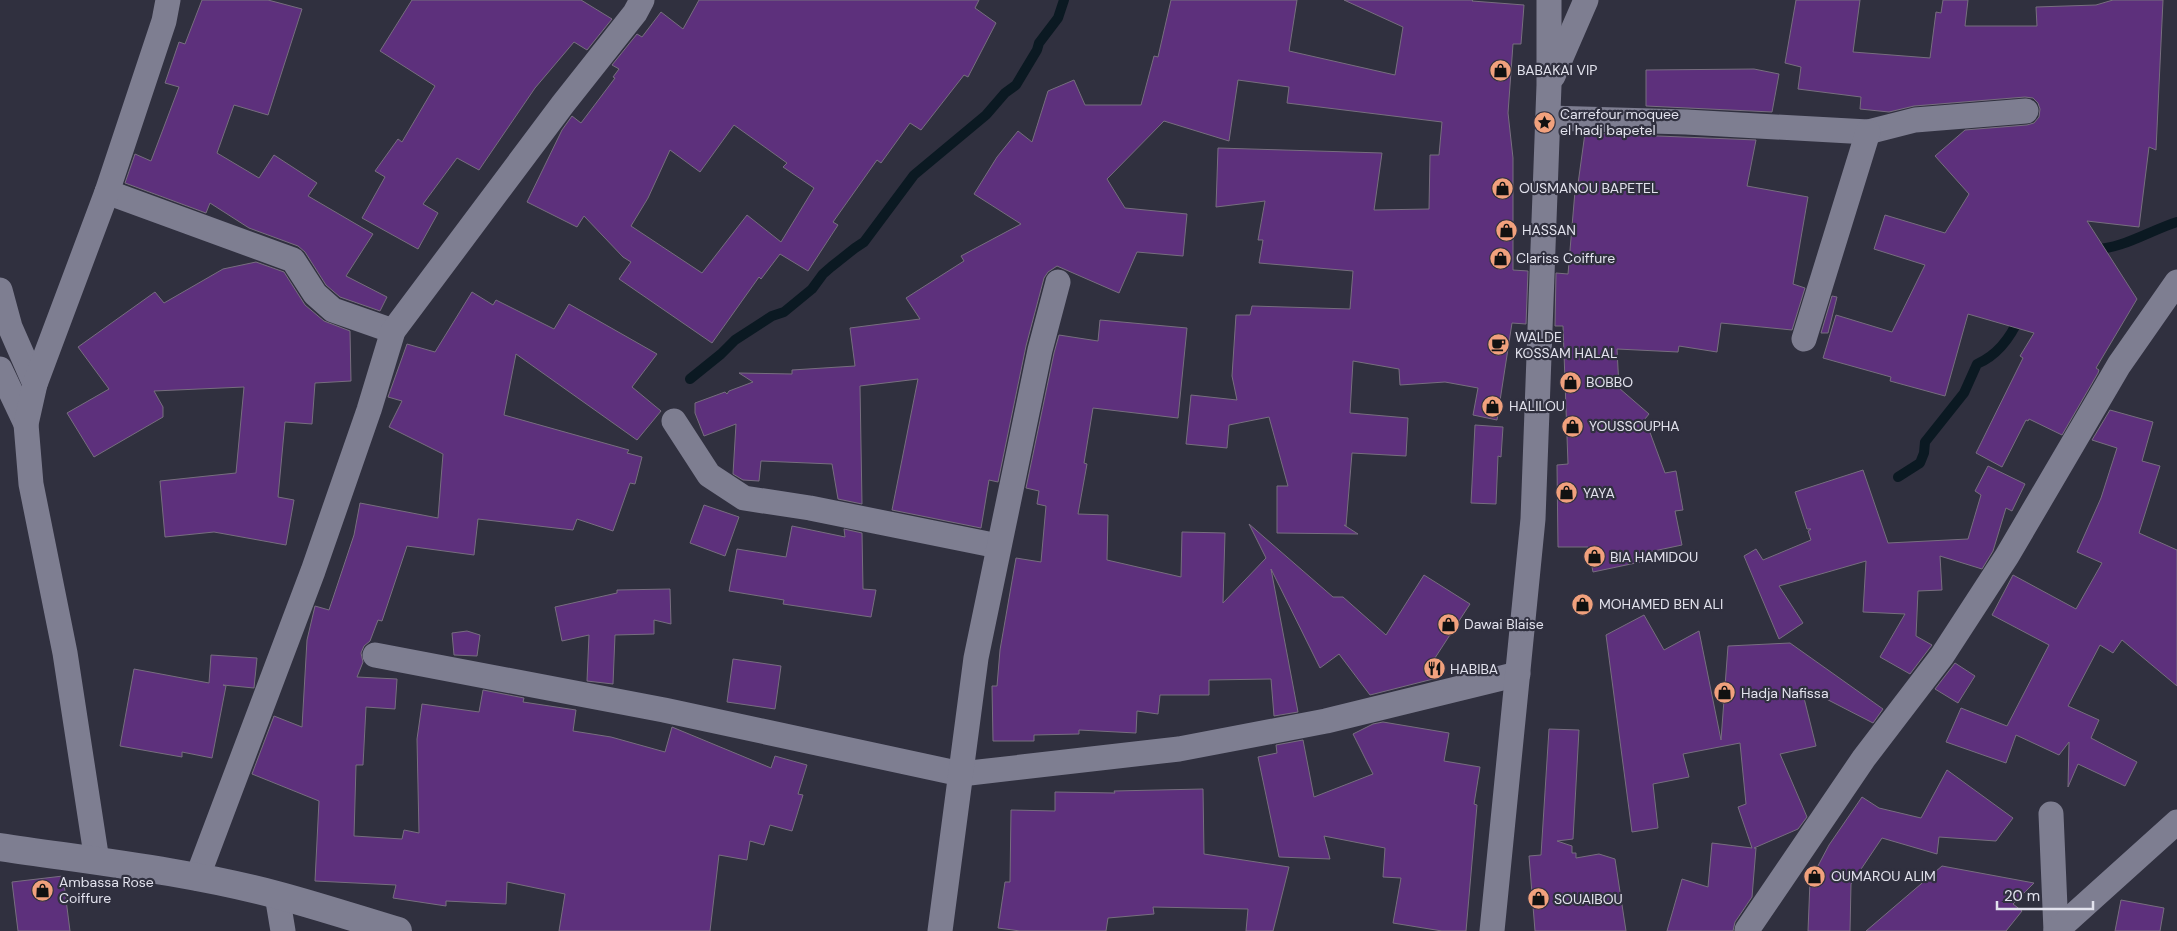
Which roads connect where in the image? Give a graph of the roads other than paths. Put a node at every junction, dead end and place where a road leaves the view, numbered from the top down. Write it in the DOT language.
graph roads {
  1 [pos="168,0"];
  2 [pos="642,0"];
  3 [pos="1549,0"];
  4 [pos="1586,0"];
  5 [pos="1549,85"];
  6 [pos="2026,111"];
  7 [pos="1548,118"];
  8 [pos="1868,132"];
  9 [pos="106,192"];
  10 [pos="1058,282"];
  11 [pos="2177,282"];
  12 [pos="0,290"];
  13 [pos="393,331"];
  14 [pos="1804,339"];
  15 [pos="0,369"];
  16 [pos="35,384"];
  17 [pos="674,421"];
  18 [pos="26,424"];
  19 [pos="998,546"];
  20 [pos="375,655"];
  21 [pos="1518,674"];
  22 [pos="961,774"];
  23 [pos="2052,814"];
  24 [pos="2177,822"];
  25 [pos="0,848"];
  26 [pos="97,862"];
  27 [pos="197,878"];
  28 [pos="276,895"];
  29 [pos="1747,930"];
  30 [pos="283,931"];
  31 [pos="398,931"];
  32 [pos="940,931"];
  33 [pos="1492,931"];
  34 [pos="2056,931"];
  1 -- 9 [label="street"];
  2 -- 13 [label="street"];
  3 -- 5 [label="street"];
  4 -- 5 [label="street"];
  5 -- 7 [label="street"];
  6 -- 8 [label="street"];
  7 -- 8 [label="street"];
  7 -- 21 [label="street"];
  8 -- 14 [label="street"];
  9 -- 13 [label="street"];
  9 -- 16 [label="street"];
  10 -- 19 [label="street"];
  11 -- 29 [label="street"];
  12 -- 16 [label="street"];
  13 -- 27 [label="street"];
  15 -- 18 [label="street"];
  16 -- 18 [label="street"];
  17 -- 19 [label="street"];
  18 -- 26 [label="street"];
  19 -- 22 [label="street"];
  20 -- 22 [label="street"];
  21 -- 22 [label="street"];
  21 -- 33 [label="street"];
  22 -- 32 [label="street"];
  23 -- 34 [label="street"];
  24 -- 34 [label="street"];
  25 -- 26 [label="street"];
  26 -- 27 [label="street"];
  27 -- 28 [label="street"];
  28 -- 30 [label="street"];
  28 -- 31 [label="street"];
}
